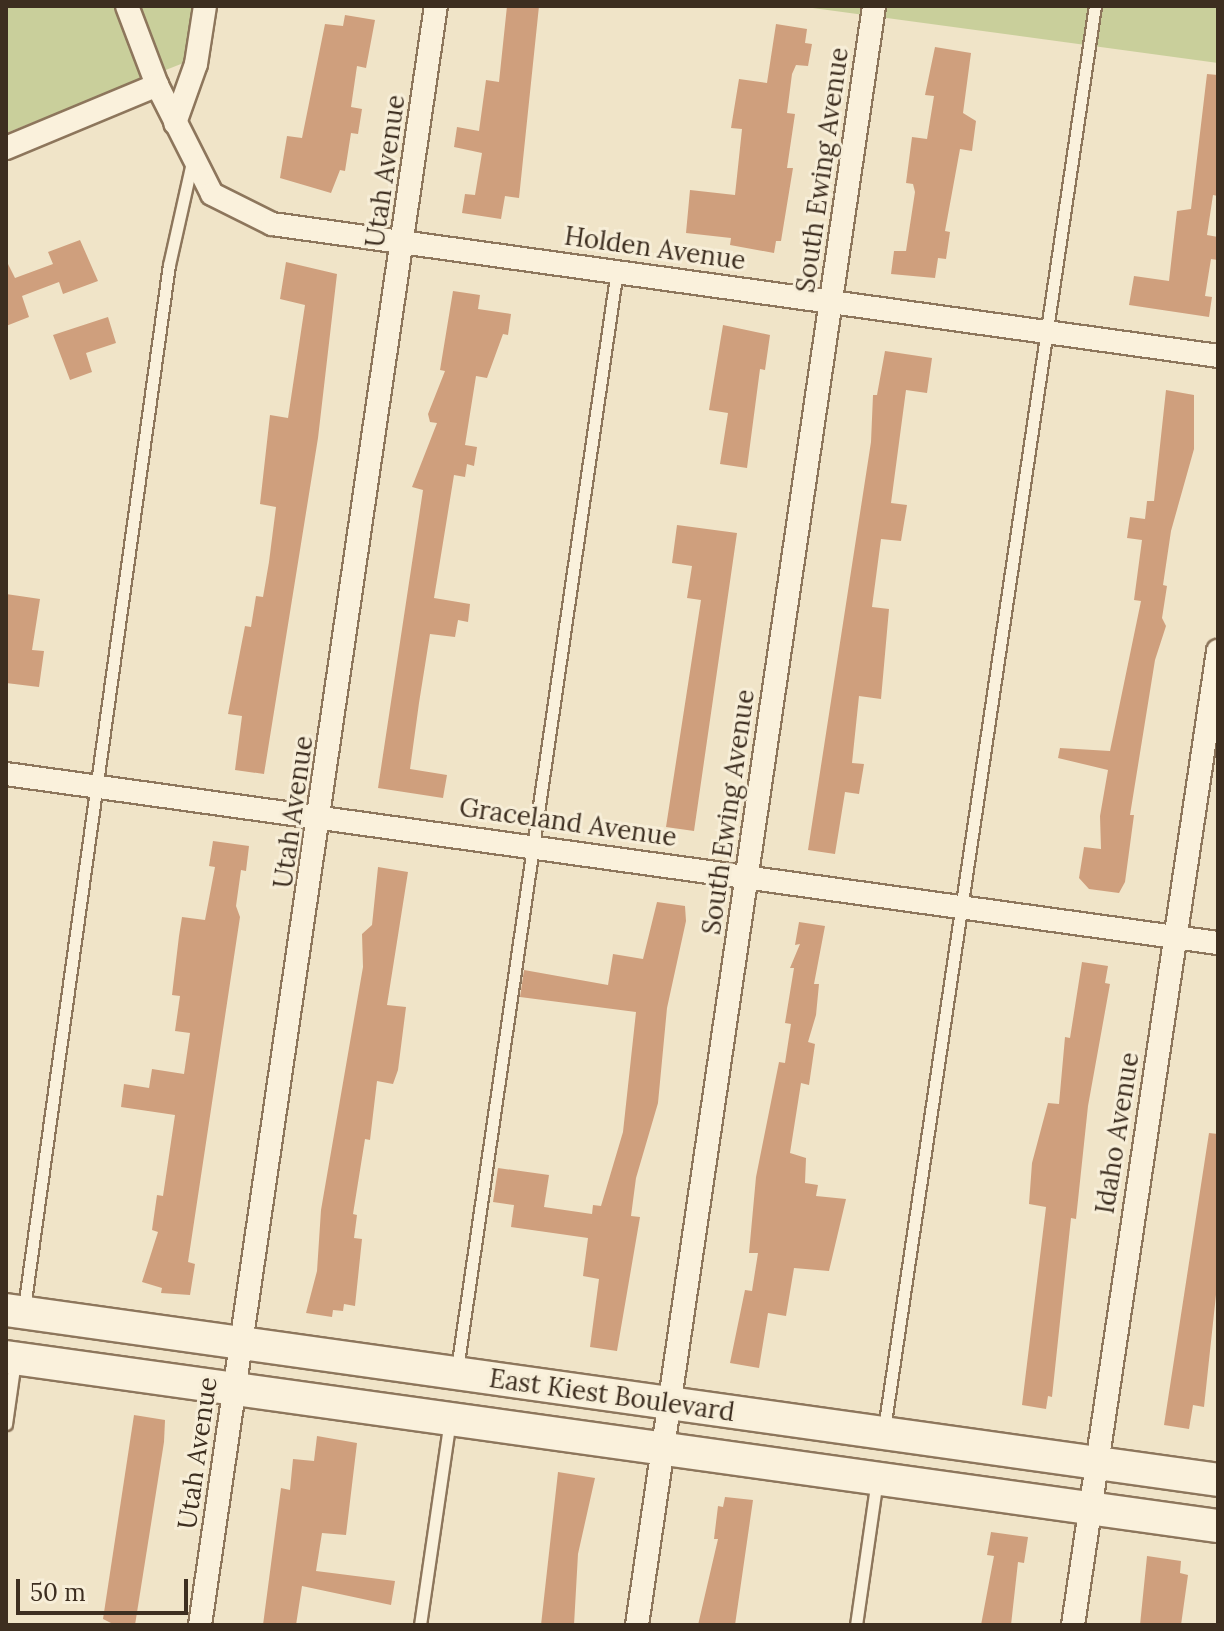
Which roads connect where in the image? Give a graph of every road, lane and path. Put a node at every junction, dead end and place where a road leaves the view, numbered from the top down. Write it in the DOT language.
graph roads {
  1 [pos="127,6"];
  2 [pos="205,6"];
  3 [pos="436,6"];
  4 [pos="874,6"];
  5 [pos="1095,6"];
  6 [pos="157,85"];
  7 [pos="175,123"];
  8 [pos="6,148"];
  9 [pos="193,158"];
  10 [pos="403,243"];
  11 [pos="617,270"];
  12 [pos="831,301"];
  13 [pos="1046,331"];
  14 [pos="1218,356"];
  15 [pos="1218,651"];
  16 [pos="6,774"];
  17 [pos="98,787"];
  18 [pos="321,818"];
  19 [pos="536,846"];
  20 [pos="748,875"];
  21 [pos="962,905"];
  22 [pos="1176,937"];
  23 [pos="1218,943"];
  24 [pos="15,1311"];
  25 [pos="241,1344"];
  26 [pos="11,1358"];
  27 [pos="457,1373"];
  28 [pos="234,1389"];
  29 [pos="670,1403"];
  30 [pos="450,1419"];
  31 [pos="6,1424"];
  32 [pos="884,1433"];
  33 [pos="664,1449"];
  34 [pos="1094,1462"];
  35 [pos="877,1479"];
  36 [pos="1218,1480"];
  37 [pos="1089,1508"];
  38 [pos="1218,1526"];
  39 [pos="200,1625"];
  40 [pos="420,1625"];
  41 [pos="637,1625"];
  42 [pos="856,1625"];
  43 [pos="1073,1625"];
  1 -- 6 [label="street, Holden Avenue"];
  2 -- 7 [label="street"];
  3 -- 10 [label="street, Utah Avenue"];
  4 -- 12 [label="street, South Ewing Avenue"];
  5 -- 13 [label="lane"];
  6 -- 7 [label="street, Holden Avenue"];
  6 -- 8 [label="street"];
  7 -- 9 [label="street, Holden Avenue"];
  9 -- 10 [label="street, Holden Avenue"];
  9 -- 17 [label="lane"];
  10 -- 11 [label="street, Holden Avenue"];
  10 -- 18 [label="street, Utah Avenue"];
  11 -- 12 [label="street, Holden Avenue"];
  11 -- 19 [label="lane"];
  12 -- 13 [label="street, Holden Avenue"];
  12 -- 20 [label="street, South Ewing Avenue"];
  13 -- 14 [label="street, Holden Avenue"];
  13 -- 21 [label="lane"];
  15 -- 22 [label="street, Idaho Avenue"];
  16 -- 17 [label="street, Graceland Avenue"];
  17 -- 18 [label="street, Graceland Avenue"];
  17 -- 24 [label="lane"];
  18 -- 19 [label="street, Graceland Avenue"];
  18 -- 25 [label="street, Utah Avenue"];
  19 -- 20 [label="street, Graceland Avenue"];
  19 -- 27 [label="lane"];
  20 -- 21 [label="street, Graceland Avenue"];
  20 -- 29 [label="street, South Ewing Avenue"];
  21 -- 22 [label="street, Graceland Avenue"];
  21 -- 32 [label="lane"];
  22 -- 23 [label="street, Graceland Avenue"];
  22 -- 34 [label="street, Idaho Avenue"];
  24 -- 25 [label="main road, East Kiest Boulevard"];
  25 -- 27 [label="main road, East Kiest Boulevard"];
  25 -- 28 [label="street, Utah Avenue"];
  26 -- 28 [label="main road, East Kiest Boulevard"];
  26 -- 31 [label="lane"];
  27 -- 29 [label="main road, East Kiest Boulevard"];
  28 -- 30 [label="main road, East Kiest Boulevard"];
  28 -- 39 [label="street, Utah Avenue"];
  29 -- 32 [label="main road, East Kiest Boulevard"];
  29 -- 33 [label="street, South Ewing Avenue"];
  30 -- 33 [label="main road, East Kiest Boulevard"];
  30 -- 40 [label="lane"];
  32 -- 34 [label="main road, East Kiest Boulevard"];
  33 -- 35 [label="main road, East Kiest Boulevard"];
  33 -- 41 [label="street, South Ewing Avenue"];
  34 -- 36 [label="main road, East Kiest Boulevard"];
  34 -- 37 [label="street, Idaho Avenue"];
  35 -- 37 [label="main road, East Kiest Boulevard"];
  35 -- 42 [label="lane"];
  37 -- 38 [label="main road, East Kiest Boulevard"];
  37 -- 43 [label="street, Idaho Avenue"];
}
